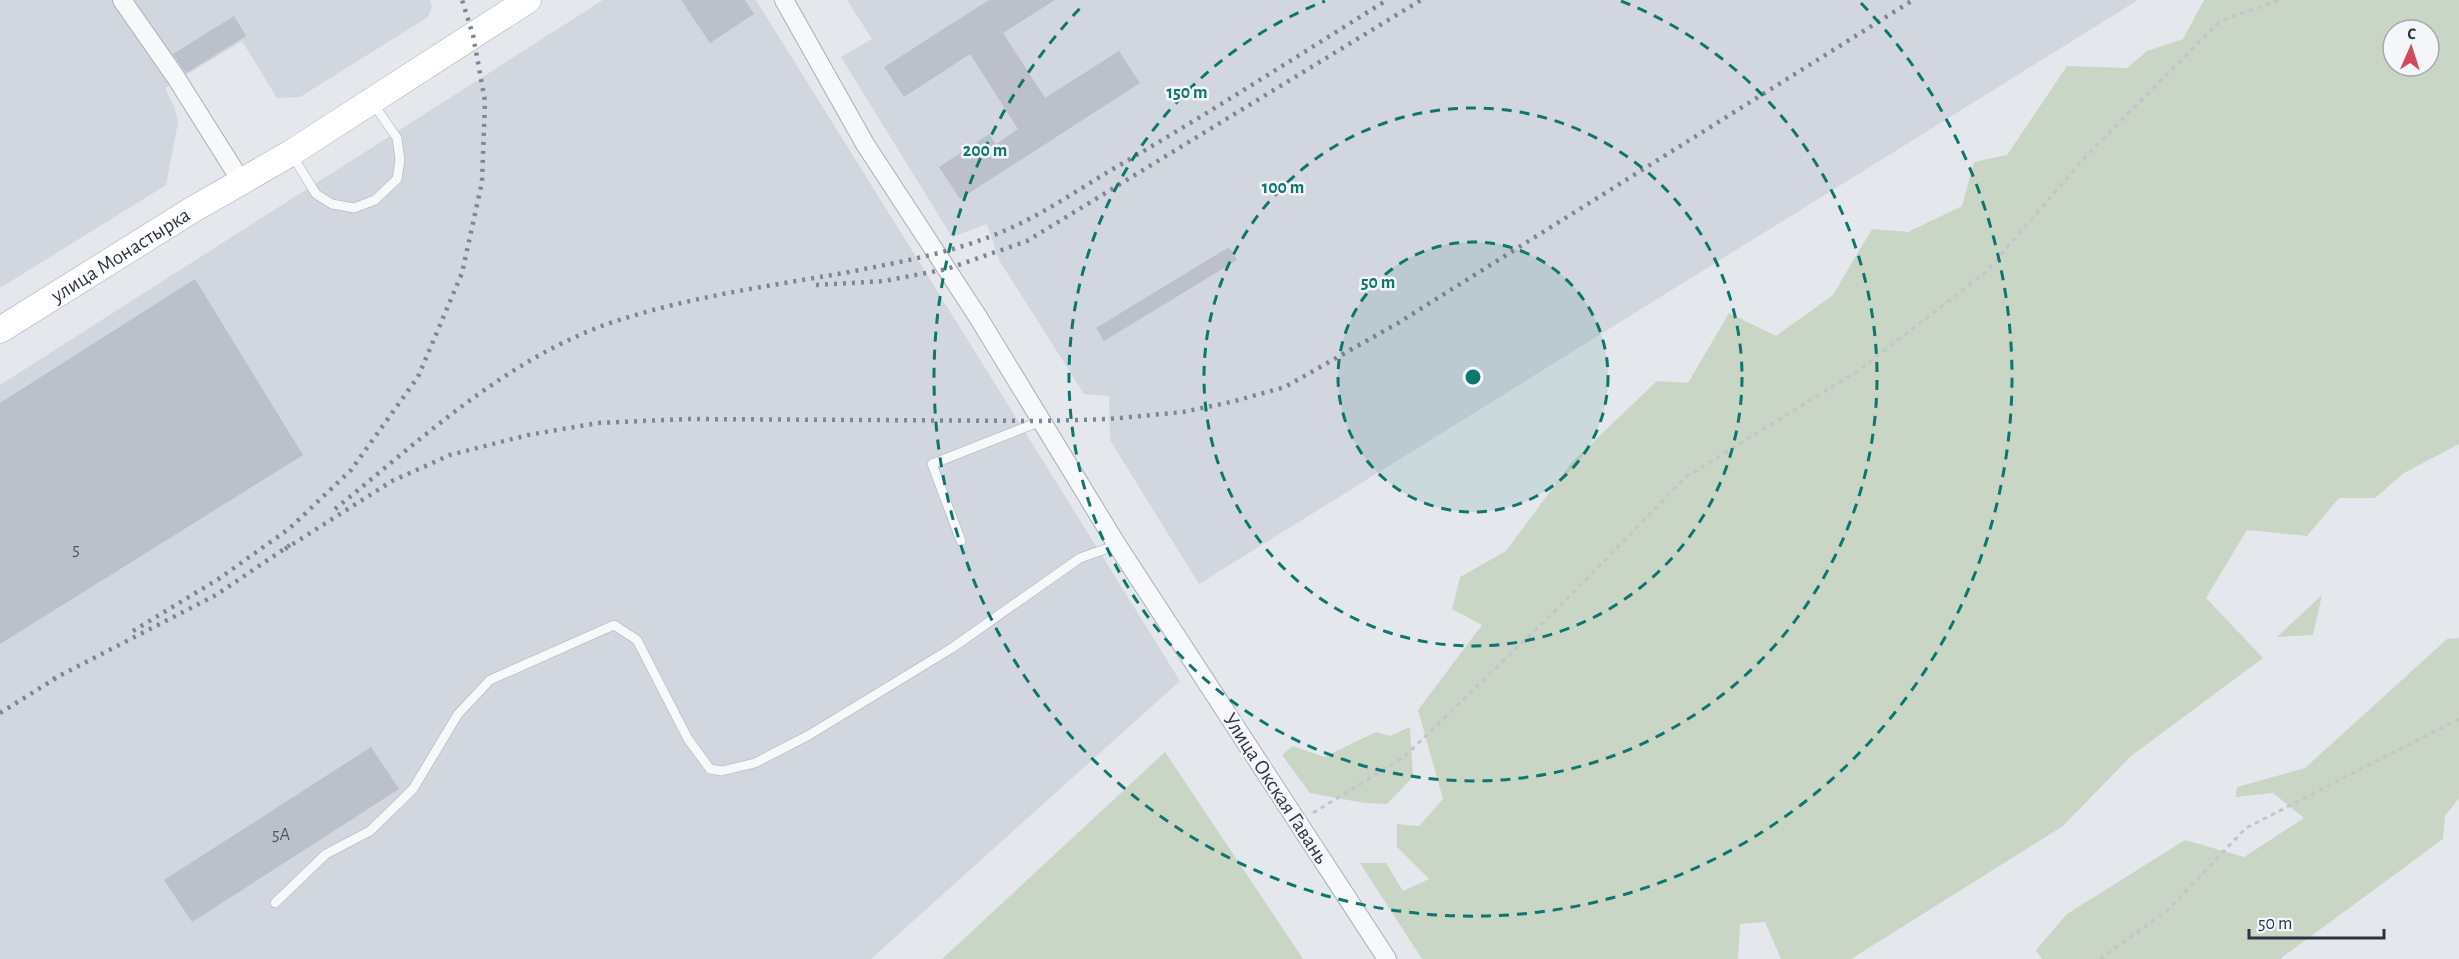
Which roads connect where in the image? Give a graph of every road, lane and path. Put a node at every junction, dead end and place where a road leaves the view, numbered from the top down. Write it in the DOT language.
graph roads {
  1 [pos="122,0"];
  2 [pos="528,0"];
  3 [pos="784,0"];
  4 [pos="2280,0"];
  5 [pos="371,102"];
  6 [pos="291,153"];
  7 [pos="241,181"];
  8 [pos="0,330"];
  9 [pos="1041,421"];
  10 [pos="961,542"];
  11 [pos="1117,545"];
  12 [pos="2459,719"];
  13 [pos="1299,822"];
  14 [pos="275,903"];
  15 [pos="1387,959"];
  16 [pos="2100,959"];
  1 -- 7 [label="street"];
  2 -- 5 [label="street"];
  3 -- 9 [label="street, Улица Окская Гавань"];
  4 -- 13 [label="path"];
  5 -- 6 [label="street"];
  5 -- 6 [label="lane"];
  6 -- 7 [label="street, улица Монастырка"];
  7 -- 8 [label="street, улица Монастырка"];
  9 -- 10 [label="lane"];
  9 -- 11 [label="street, Улица Окская Гавань"];
  11 -- 13 [label="street, Улица Окская Гавань"];
  11 -- 14 [label="lane"];
  12 -- 16 [label="path"];
  13 -- 15 [label="street, Улица Окская Гавань"];
}
